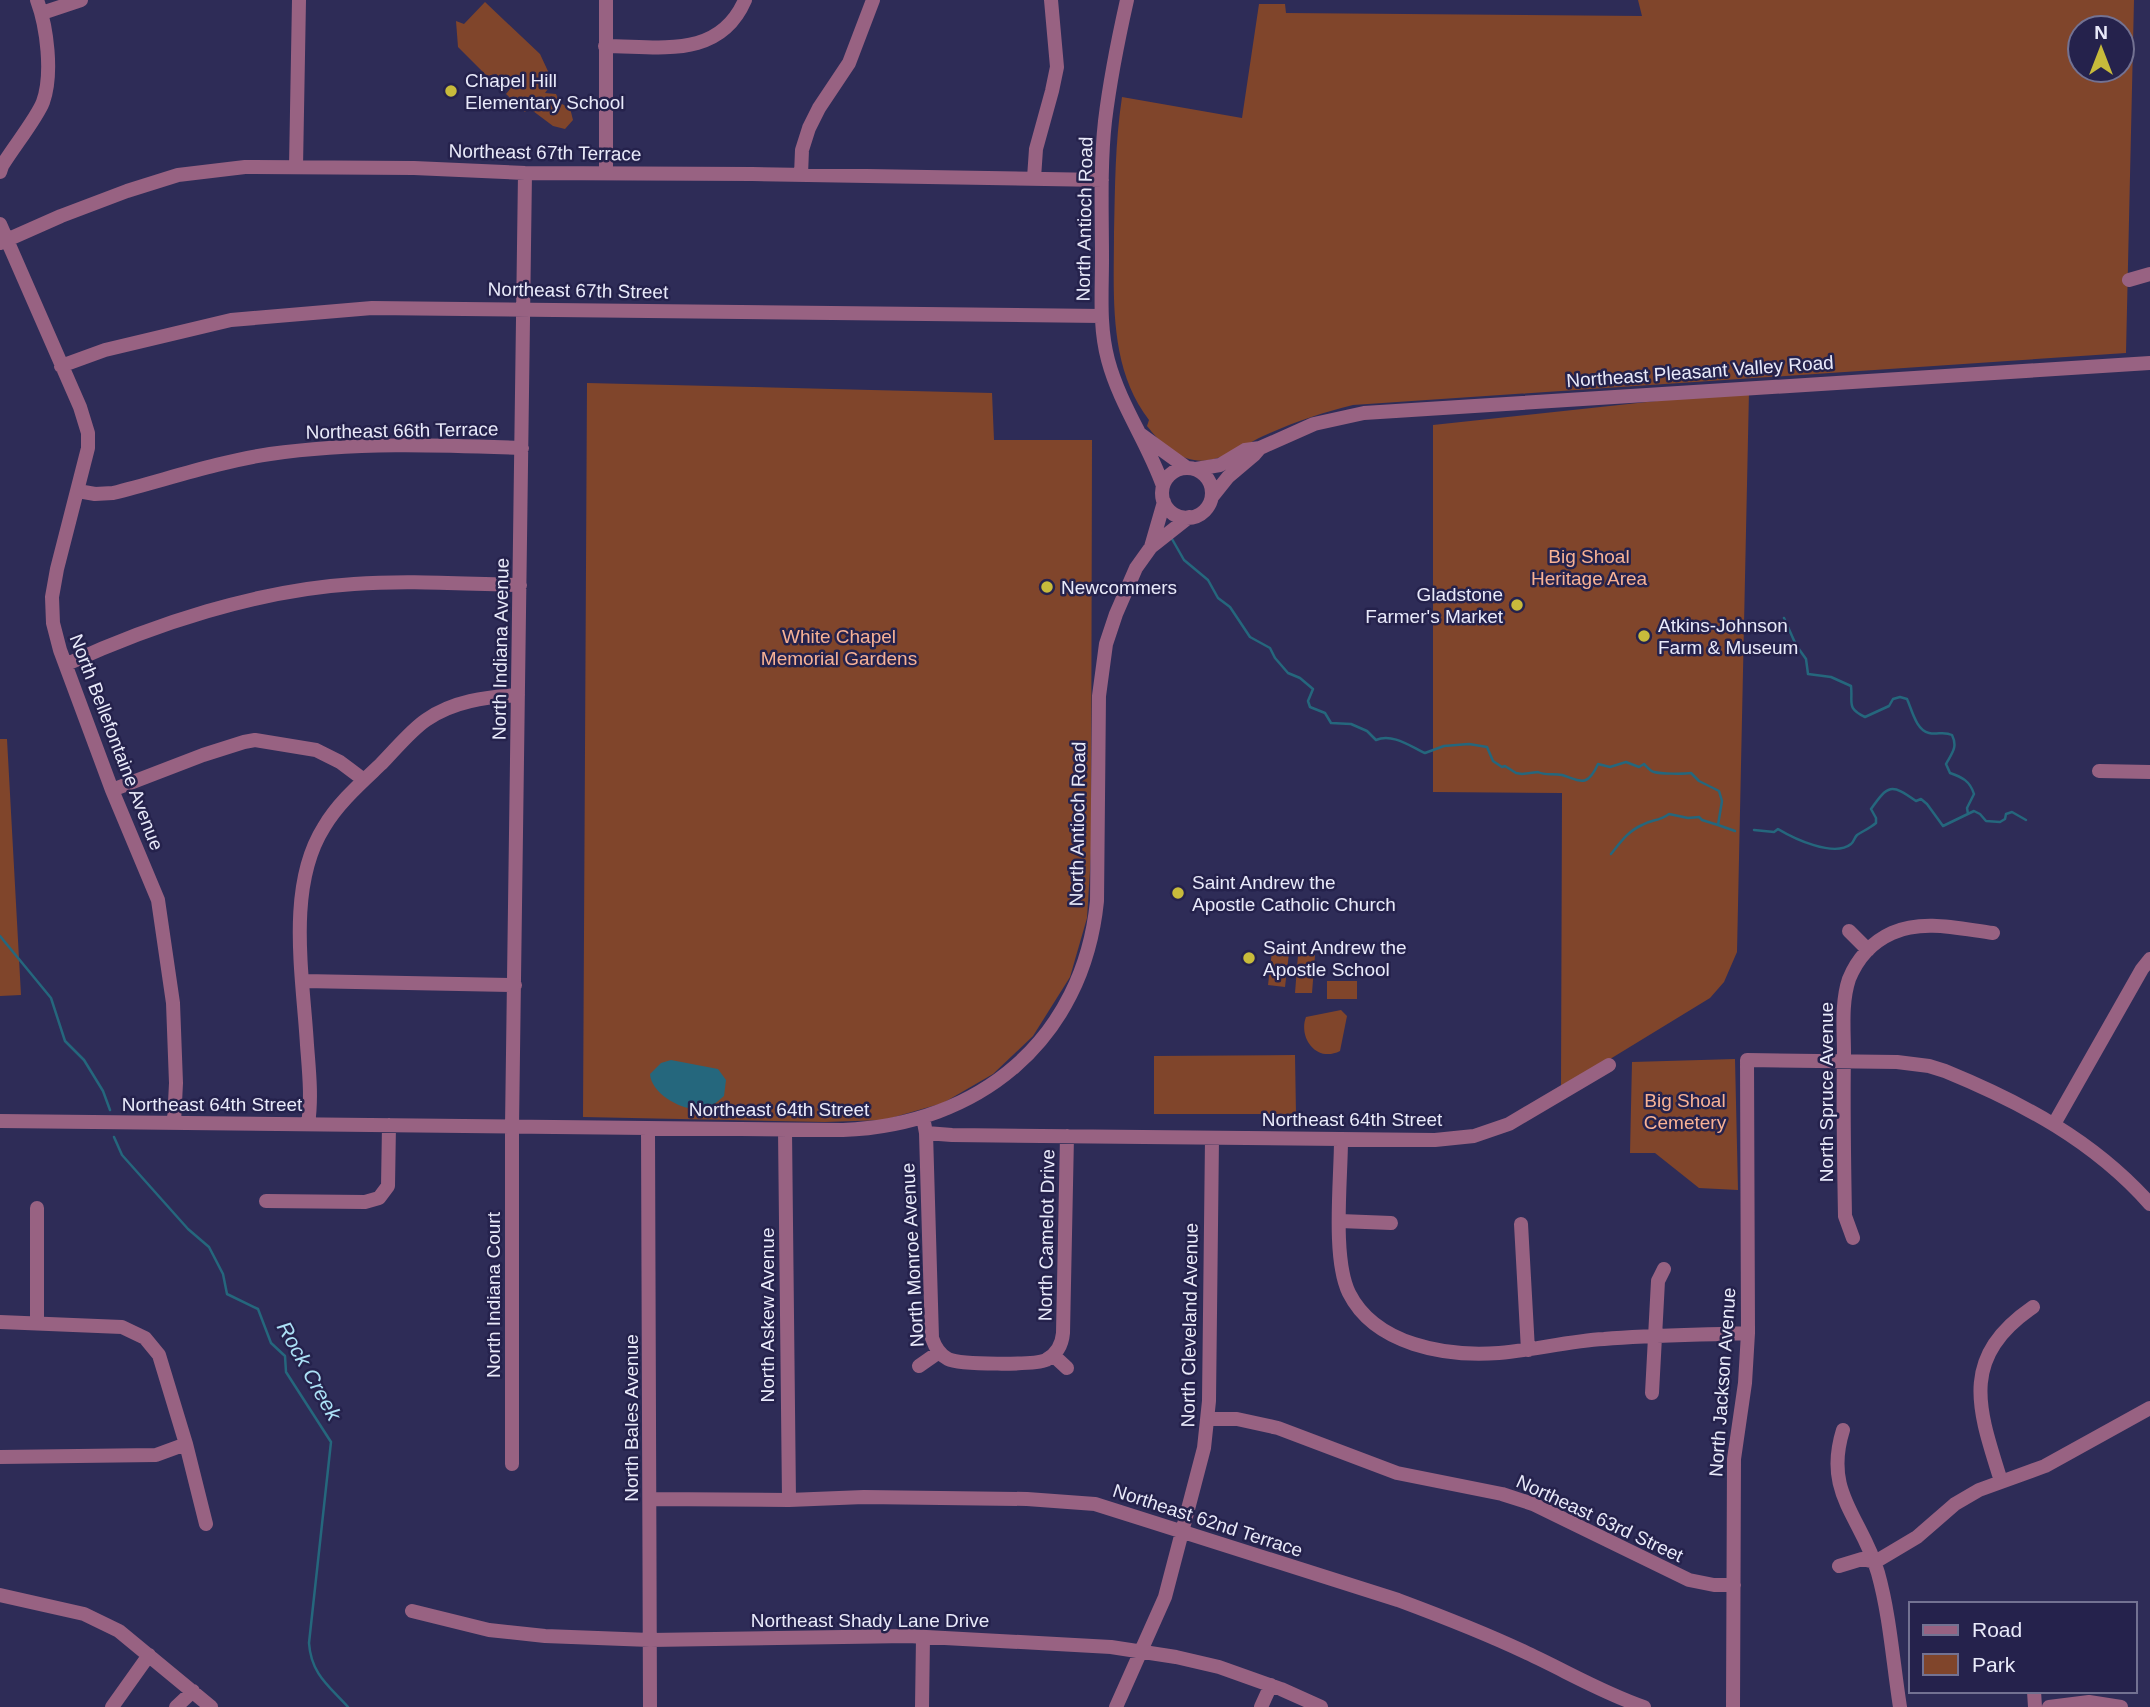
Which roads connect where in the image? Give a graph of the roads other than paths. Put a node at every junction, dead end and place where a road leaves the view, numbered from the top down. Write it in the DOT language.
graph roads {
  1 [pos="81,0"];
  2 [pos="299,0"];
  3 [pos="607,0"];
  4 [pos="745,0"];
  5 [pos="873,0"];
  6 [pos="1051,0"];
  7 [pos="1127,0"];
  8 [pos="40,6"];
  9 [pos="605,46"];
  10 [pos="296,167"];
  11 [pos="0,172"];
  12 [pos="525,173"];
  13 [pos="606,173"];
  14 [pos="801,174"];
  15 [pos="1034,178"];
  16 [pos="1102,180"];
  17 [pos="0,224"];
  18 [pos="4,242"];
  19 [pos="2150,274"];
  20 [pos="2129,280"];
  21 [pos="522,308"];
  22 [pos="1101,316"];
  23 [pos="2150,363"];
  24 [pos="61,366"];
  25 [pos="1140,433"];
  26 [pos="523,448"];
  27 [pos="1259,448"];
  28 [pos="1192,468"];
  29 [pos="1163,486"];
  30 [pos="78,491"];
  31 [pos="1212,497"];
  32 [pos="1164,502"];
  33 [pos="1189,517"];
  34 [pos="1151,547"];
  35 [pos="520,585"];
  36 [pos="67,664"];
  37 [pos="517,695"];
  38 [pos="2099,771"];
  39 [pos="2150,772"];
  40 [pos="364,780"];
  41 [pos="112,790"];
  42 [pos="1849,932"];
  43 [pos="1993,933"];
  44 [pos="1868,950"];
  45 [pos="2150,959"];
  46 [pos="304,981"];
  47 [pos="515,985"];
  48 [pos="1844,1062"];
  49 [pos="1609,1065"];
  50 [pos="923,1118"];
  51 [pos="0,1121"];
  52 [pos="174,1123"];
  53 [pos="308,1124"];
  54 [pos="2054,1124"];
  55 [pos="389,1125"];
  56 [pos="512,1126"];
  57 [pos="649,1129"];
  58 [pos="785,1130"];
  59 [pos="926,1133"];
  60 [pos="1067,1136"];
  61 [pos="1212,1138"];
  62 [pos="1341,1140"];
  63 [pos="267,1201"];
  64 [pos="2150,1204"];
  65 [pos="37,1208"];
  66 [pos="1340,1221"];
  67 [pos="1391,1223"];
  68 [pos="1521,1224"];
  69 [pos="1853,1238"];
  70 [pos="1664,1269"];
  71 [pos="2033,1307"];
  72 [pos="0,1322"];
  73 [pos="37,1322"];
  74 [pos="1748,1334"];
  75 [pos="1654,1337"];
  76 [pos="1528,1350"];
  77 [pos="939,1352"];
  78 [pos="1053,1355"];
  79 [pos="919,1366"];
  80 [pos="1067,1368"];
  81 [pos="1652,1393"];
  82 [pos="2150,1408"];
  83 [pos="1208,1419"];
  84 [pos="1843,1430"];
  85 [pos="186,1444"];
  86 [pos="0,1458"];
  87 [pos="512,1464"];
  88 [pos="2001,1481"];
  89 [pos="650,1499"];
  90 [pos="789,1500"];
  91 [pos="206,1524"];
  92 [pos="1184,1531"];
  93 [pos="1875,1562"];
  94 [pos="1839,1566"];
  95 [pos="1734,1585"];
  96 [pos="0,1595"];
  97 [pos="412,1611"];
  98 [pos="923,1637"];
  99 [pos="650,1640"];
  100 [pos="1142,1651"];
  101 [pos="149,1655"];
  102 [pos="1270,1685"];
  103 [pos="194,1691"];
  104 [pos="2082,1704"];
  105 [pos="112,1707"];
  106 [pos="176,1707"];
  107 [pos="211,1707"];
  108 [pos="650,1707"];
  109 [pos="922,1707"];
  110 [pos="1116,1707"];
  111 [pos="1261,1707"];
  112 [pos="1321,1707"];
  113 [pos="1644,1707"];
  114 [pos="1733,1707"];
  115 [pos="1900,1707"];
  116 [pos="2049,1707"];
  117 [pos="2121,1707"];
  1 -- 8 [label="street"];
  2 -- 10 [label="street"];
  3 -- 9 [label="street"];
  4 -- 9 [label="street"];
  5 -- 14 [label="street"];
  6 -- 15 [label="street"];
  7 -- 16 [label="street, North Antioch Road"];
  8 -- 11 [label="street"];
  9 -- 13 [label="street"];
  10 -- 12 [label="street, Northeast 67th Terrace"];
  10 -- 18 [label="street, Northeast 67th Terrace"];
  12 -- 13 [label="street, Northeast 67th Terrace"];
  12 -- 21 [label="street, North Indiana Avenue"];
  13 -- 14 [label="street, Northeast 67th Terrace"];
  14 -- 15 [label="street, Northeast 67th Terrace"];
  15 -- 16 [label="street, Northeast 67th Terrace"];
  16 -- 22 [label="street, North Antioch Road"];
  17 -- 18 [label="street, North Bellefontaine Avenue"];
  18 -- 24 [label="street, North Bellefontaine Avenue"];
  19 -- 20 [label="street"];
  21 -- 22 [label="street, Northeast 67th Street"];
  21 -- 24 [label="street, Northeast 67th Street"];
  21 -- 26 [label="street, North Indiana Avenue"];
  22 -- 25 [label="street, North Antioch Road"];
  23 -- 27 [label="street, Northeast Pleasant Valley Road"];
  24 -- 30 [label="street, North Bellefontaine Avenue"];
  25 -- 28 [label="street, North Antioch Road"];
  25 -- 29 [label="street, North Antioch Road"];
  26 -- 30 [label="street, Northeast 66th Terrace"];
  26 -- 35 [label="street, North Indiana Avenue"];
  27 -- 28 [label="street, Northeast Pleasant Valley Road"];
  27 -- 31 [label="street, Northeast Pleasant Valley Road"];
  28 -- 29 [label="street"];
  28 -- 31 [label="street"];
  29 -- 32 [label="street"];
  30 -- 36 [label="street, North Bellefontaine Avenue"];
  31 -- 33 [label="street"];
  32 -- 33 [label="street"];
  32 -- 34 [label="street, North Antioch Road"];
  33 -- 34 [label="street, North Antioch Road"];
  34 -- 50 [label="street, North Antioch Road"];
  35 -- 36 [label="street"];
  35 -- 37 [label="street, North Indiana Avenue"];
  36 -- 41 [label="street, North Bellefontaine Avenue"];
  37 -- 40 [label="street"];
  37 -- 47 [label="street, North Indiana Avenue"];
  38 -- 39 [label="street"];
  40 -- 41 [label="street"];
  40 -- 46 [label="street"];
  41 -- 52 [label="street, North Bellefontaine Avenue"];
  42 -- 44 [label="street"];
  43 -- 44 [label="street, North Spruce Avenue"];
  44 -- 48 [label="street, North Spruce Avenue"];
  45 -- 54 [label="street"];
  46 -- 47 [label="street"];
  46 -- 53 [label="street"];
  47 -- 56 [label="street, North Indiana Avenue"];
  48 -- 54 [label="street"];
  48 -- 69 [label="street, North Spruce Avenue"];
  48 -- 74 [label="street, North Jackson Avenue"];
  49 -- 62 [label="street, Northeast 64th Street"];
  50 -- 58 [label="street, Northeast 64th Street"];
  50 -- 59 [label="street"];
  51 -- 52 [label="street, Northeast 64th Street"];
  52 -- 53 [label="street, Northeast 64th Street"];
  53 -- 55 [label="street, Northeast 64th Street"];
  54 -- 64 [label="street"];
  55 -- 56 [label="street, Northeast 64th Street"];
  55 -- 63 [label="street"];
  56 -- 57 [label="street, Northeast 64th Street"];
  56 -- 87 [label="street, North Indiana Court"];
  57 -- 58 [label="street, Northeast 64th Street"];
  57 -- 89 [label="street, North Bales Avenue"];
  58 -- 90 [label="street, North Askew Avenue"];
  59 -- 60 [label="street, Northeast 64th Street"];
  59 -- 77 [label="street, North Monroe Avenue"];
  60 -- 61 [label="street, Northeast 64th Street"];
  60 -- 78 [label="street, North Camelot Drive"];
  61 -- 62 [label="street, Northeast 64th Street"];
  61 -- 83 [label="street, North Cleveland Avenue"];
  62 -- 66 [label="street"];
  65 -- 73 [label="street"];
  66 -- 67 [label="street"];
  66 -- 76 [label="street"];
  68 -- 76 [label="street"];
  70 -- 75 [label="street"];
  71 -- 88 [label="street"];
  72 -- 73 [label="street"];
  73 -- 85 [label="street"];
  74 -- 75 [label="street"];
  74 -- 95 [label="street, North Jackson Avenue"];
  75 -- 76 [label="street"];
  75 -- 81 [label="street"];
  77 -- 78 [label="street"];
  77 -- 79 [label="street, North Monroe Avenue"];
  78 -- 80 [label="street"];
  82 -- 88 [label="street"];
  83 -- 92 [label="street, North Cleveland Avenue"];
  83 -- 95 [label="street, Northeast 63rd Street"];
  84 -- 93 [label="street"];
  85 -- 86 [label="street"];
  85 -- 91 [label="street"];
  88 -- 93 [label="street"];
  89 -- 90 [label="street, Northeast 62nd Terrace"];
  89 -- 99 [label="street, North Bales Avenue"];
  90 -- 92 [label="street, Northeast 62nd Terrace"];
  92 -- 100 [label="street, North Cleveland Avenue"];
  92 -- 113 [label="street, Northeast 62nd Terrace"];
  93 -- 94 [label="street"];
  93 -- 115 [label="street"];
  95 -- 114 [label="street, North Jackson Avenue"];
  96 -- 101 [label="street"];
  97 -- 99 [label="street, Northeast Shady Lane Drive"];
  98 -- 99 [label="street, Northeast Shady Lane Drive"];
  98 -- 100 [label="street, Northeast Shady Lane Drive"];
  98 -- 109 [label="street"];
  99 -- 108 [label="street, North Bales Avenue"];
  100 -- 102 [label="street, Northeast Shady Lane Drive"];
  100 -- 110 [label="street, North Cleveland Avenue"];
  101 -- 103 [label="street"];
  101 -- 105 [label="street"];
  102 -- 111 [label="street"];
  102 -- 112 [label="street, Northeast Shady Lane Drive"];
  103 -- 106 [label="street"];
  103 -- 107 [label="street"];
  104 -- 116 [label="street"];
  104 -- 117 [label="street"];
}
